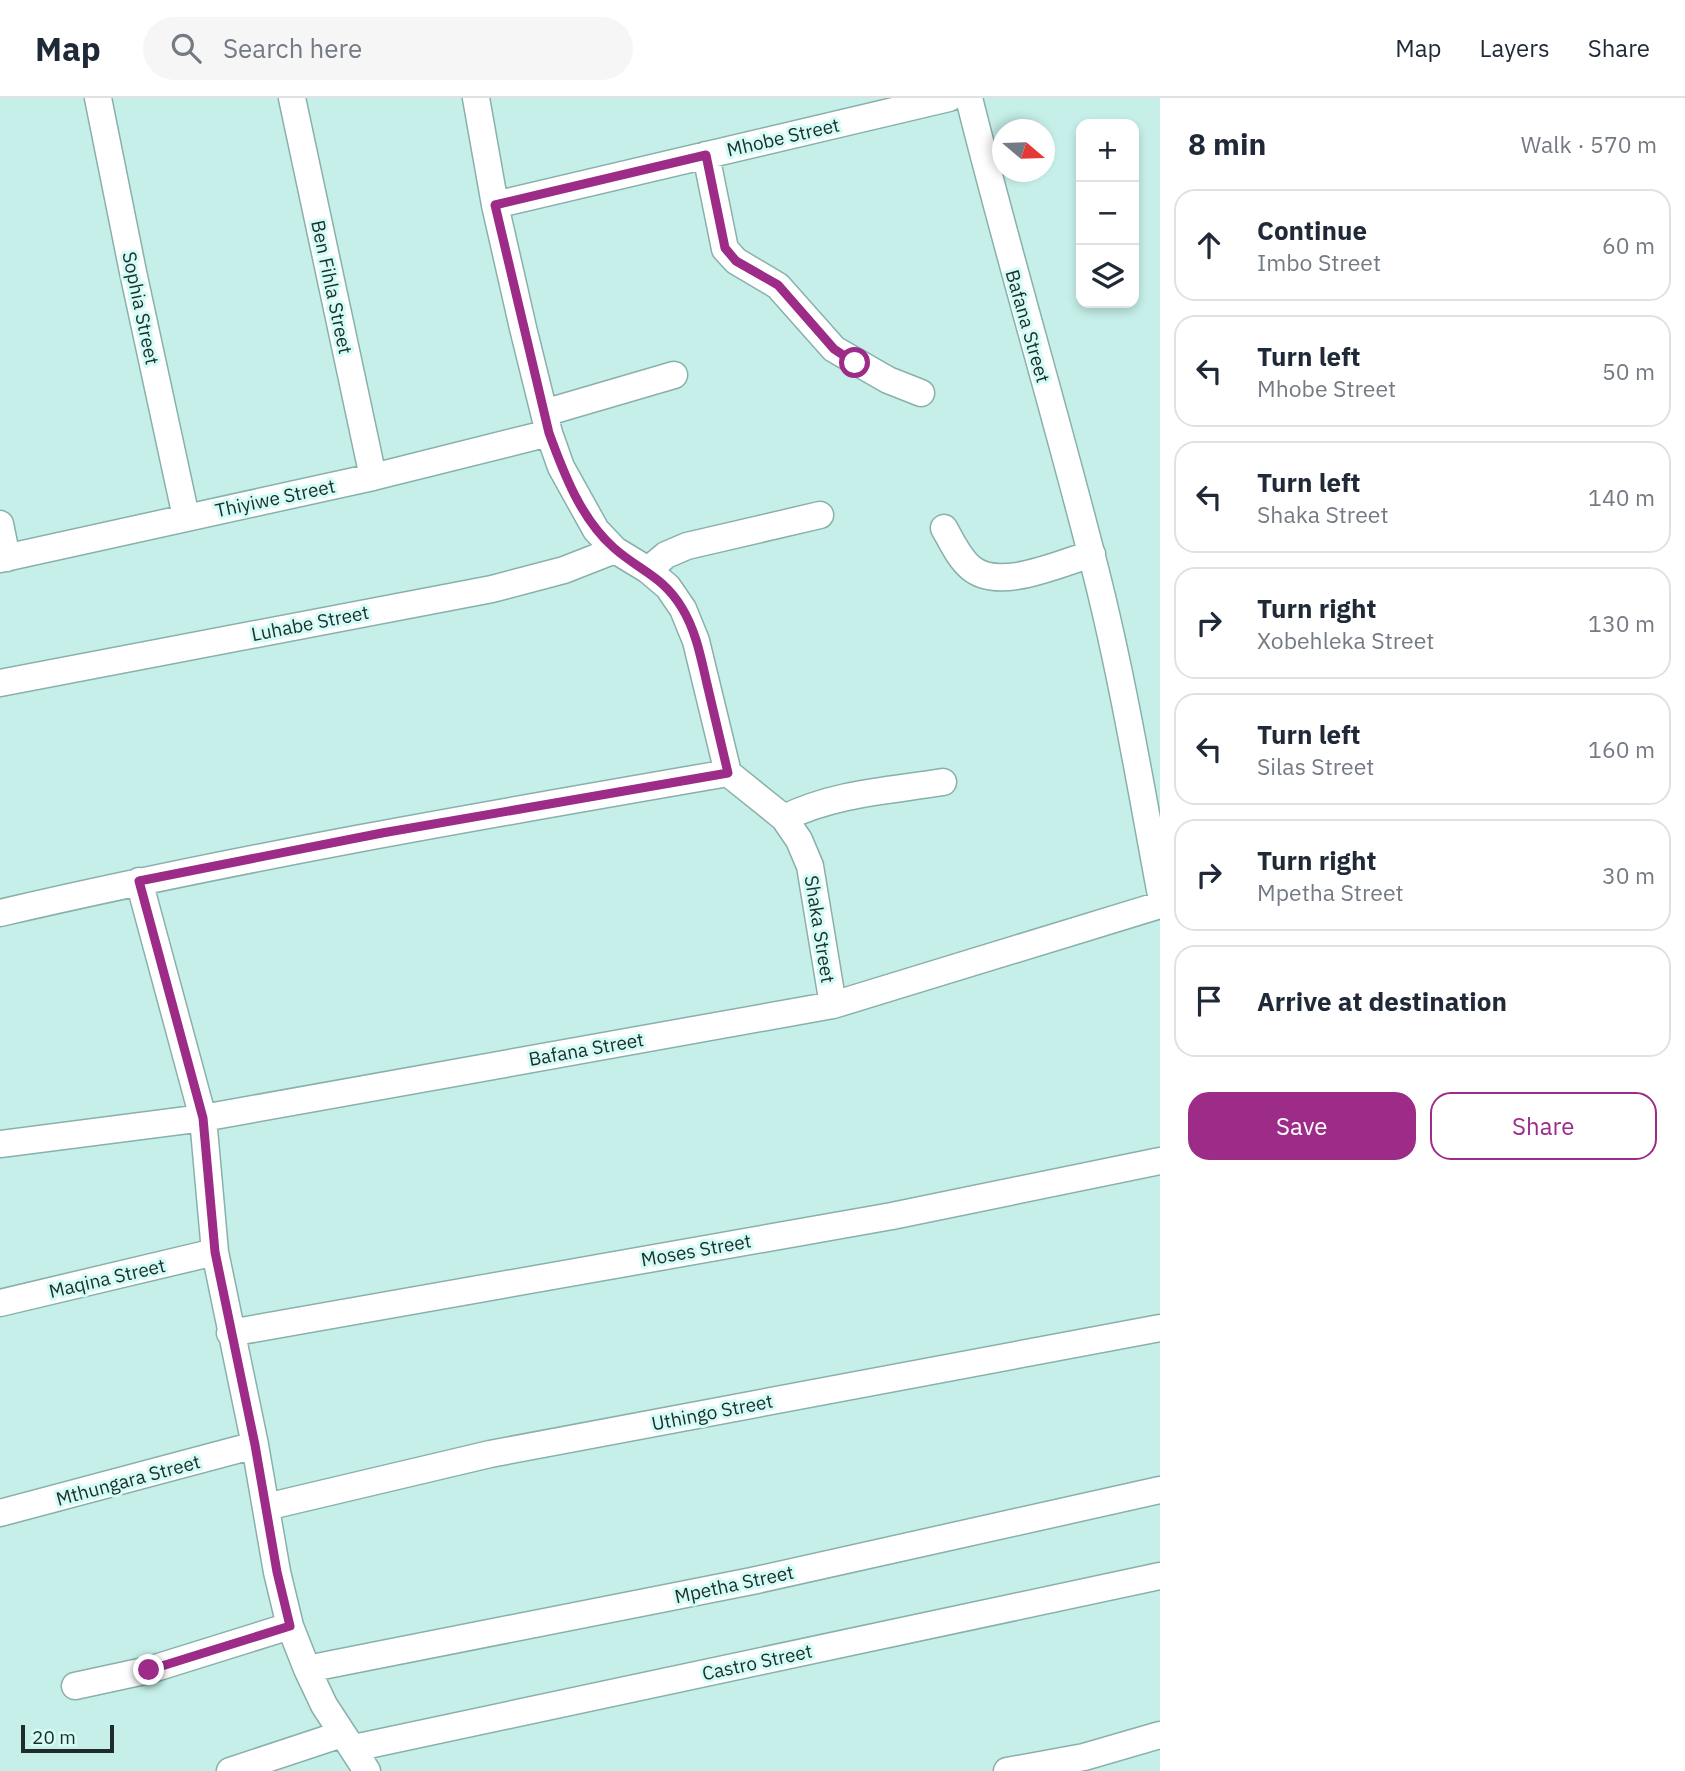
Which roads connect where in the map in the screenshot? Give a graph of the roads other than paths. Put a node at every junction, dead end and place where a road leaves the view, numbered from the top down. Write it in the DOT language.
graph roads {
  1 [pos="98,98"];
  2 [pos="292,98"];
  3 [pos="475,98"];
  4 [pos="949,98"];
  5 [pos="969,98"];
  6 [pos="706,155"];
  7 [pos="495,205"];
  8 [pos="674,375"];
  9 [pos="921,393"];
  10 [pos="547,423"];
  11 [pos="373,477"];
  12 [pos="820,514"];
  13 [pos="186,517"];
  14 [pos="0,524"];
  15 [pos="944,528"];
  16 [pos="615,550"];
  17 [pos="1092,554"];
  18 [pos="3,558"];
  19 [pos="648,570"];
  20 [pos="0,683"];
  21 [pos="728,773"];
  22 [pos="943,782"];
  23 [pos="784,818"];
  24 [pos="139,881"];
  25 [pos="1160,890"];
  26 [pos="1160,905"];
  27 [pos="0,912"];
  28 [pos="833,1005"];
  29 [pos="203,1118"];
  30 [pos="0,1144"];
  31 [pos="1160,1161"];
  32 [pos="215,1252"];
  33 [pos="0,1303"];
  34 [pos="1160,1328"];
  35 [pos="230,1333"];
  36 [pos="255,1445"];
  37 [pos="1160,1490"];
  38 [pos="266,1507"];
  39 [pos="0,1513"];
  40 [pos="1160,1576"];
  41 [pos="290,1626"];
  42 [pos="307,1669"];
  43 [pos="75,1686"];
  44 [pos="1160,1735"];
  45 [pos="355,1751"];
  46 [pos="230,1771"];
  47 [pos="1007,1771"];
  1 -- 13 [label="street, Sophia Street"];
  2 -- 11 [label="street, Ben Fihla Street"];
  3 -- 7 [label="street"];
  4 -- 6 [label="street, Mhobe Street"];
  5 -- 17 [label="street, Bafana Street"];
  6 -- 7 [label="street, Mhobe Street"];
  6 -- 9 [label="street"];
  7 -- 10 [label="street"];
  8 -- 10 [label="street"];
  10 -- 11 [label="street, Thiyiwe Street"];
  10 -- 16 [label="street"];
  11 -- 13 [label="street, Thiyiwe Street"];
  12 -- 19 [label="street"];
  13 -- 18 [label="street, Thiyiwe Street"];
  14 -- 18 [label="street"];
  15 -- 17 [label="street"];
  16 -- 19 [label="street"];
  16 -- 20 [label="street, Luhabe Street"];
  17 -- 25 [label="street, Bafana Street"];
  19 -- 21 [label="street"];
  21 -- 23 [label="street, Shaka Street"];
  21 -- 24 [label="street"];
  22 -- 23 [label="street"];
  23 -- 28 [label="street, Shaka Street"];
  24 -- 27 [label="street"];
  24 -- 29 [label="street"];
  26 -- 28 [label="street, Bafana Street"];
  28 -- 29 [label="street, Bafana Street"];
  29 -- 30 [label="street, Bafana Street"];
  29 -- 32 [label="street"];
  31 -- 35 [label="street, Moses Street"];
  32 -- 33 [label="street, Maqina Street"];
  32 -- 35 [label="street"];
  34 -- 38 [label="street, Uthingo Street"];
  35 -- 36 [label="street"];
  36 -- 38 [label="street"];
  36 -- 39 [label="street, Mthungara Street"];
  37 -- 42 [label="street, Mpetha Street"];
  38 -- 41 [label="street"];
  40 -- 45 [label="street, Castro Street"];
  41 -- 42 [label="street"];
  41 -- 43 [label="street"];
  42 -- 45 [label="street"];
  44 -- 47 [label="street"];
  45 -- 46 [label="street, Castro Street"];
}
